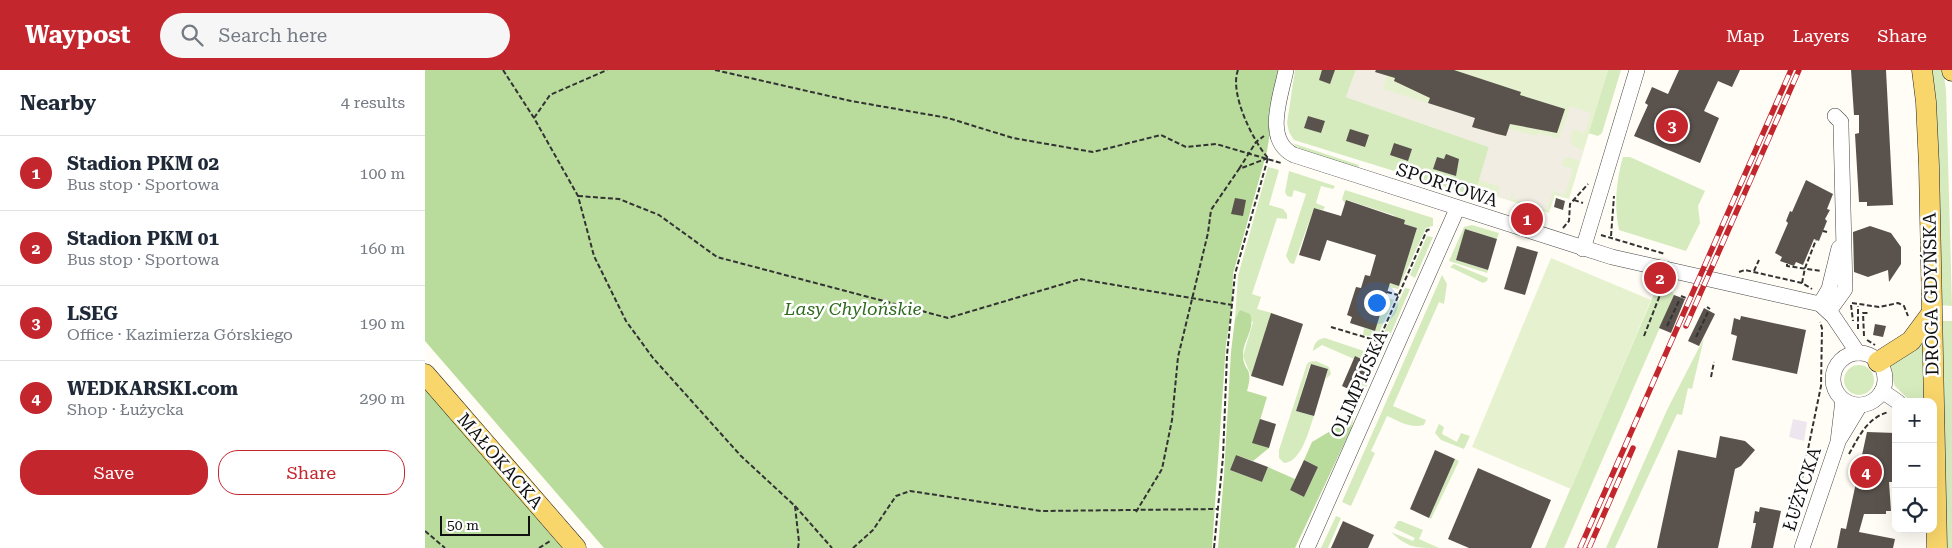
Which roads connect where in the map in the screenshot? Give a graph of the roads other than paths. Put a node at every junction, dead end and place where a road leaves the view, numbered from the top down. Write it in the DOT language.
graph roads {
  1 [pos="1286,70"];
  2 [pos="1637,70"];
  3 [pos="1922,70"];
  4 [pos="1835,116"];
  5 [pos="1457,209"];
  6 [pos="1583,248"];
  7 [pos="1823,309"];
  8 [pos="1931,314"];
  9 [pos="1858,353"];
  10 [pos="1879,353"];
  11 [pos="1842,359"];
  12 [pos="425,374"];
  13 [pos="1882,391"];
  14 [pos="1892,398"];
  15 [pos="1843,400"];
  16 [pos="1860,405"];
  17 [pos="1838,442"];
  18 [pos="576,548"];
  19 [pos="1307,548"];
  20 [pos="1803,548"];
  21 [pos="1937,548"];
  1 -- 5 [label="street, SPORTOWA"];
  2 -- 6 [label="street"];
  3 -- 8 [label="main road, DROGA GDYŃSKA"];
  4 -- 7 [label="street"];
  5 -- 6 [label="street, SPORTOWA"];
  5 -- 19 [label="street, OLIMPIJSKA"];
  6 -- 7 [label="street, SPORTOWA"];
  7 -- 9 [label="street"];
  7 -- 11 [label="street"];
  8 -- 10 [label="main road"];
  8 -- 21 [label="main road, DROGA GDYŃSKA"];
  9 -- 10 [label="street"];
  9 -- 11 [label="street"];
  10 -- 13 [label="street"];
  11 -- 15 [label="street"];
  12 -- 18 [label="main road, MAŁOKACKA"];
  13 -- 14 [label="street"];
  13 -- 16 [label="street, ŁUŻYCKA"];
  15 -- 16 [label="street"];
  15 -- 17 [label="street, ŁUŻYCKA"];
  16 -- 17 [label="street, ŁUŻYCKA"];
  17 -- 20 [label="street, ŁUŻYCKA"];
}
